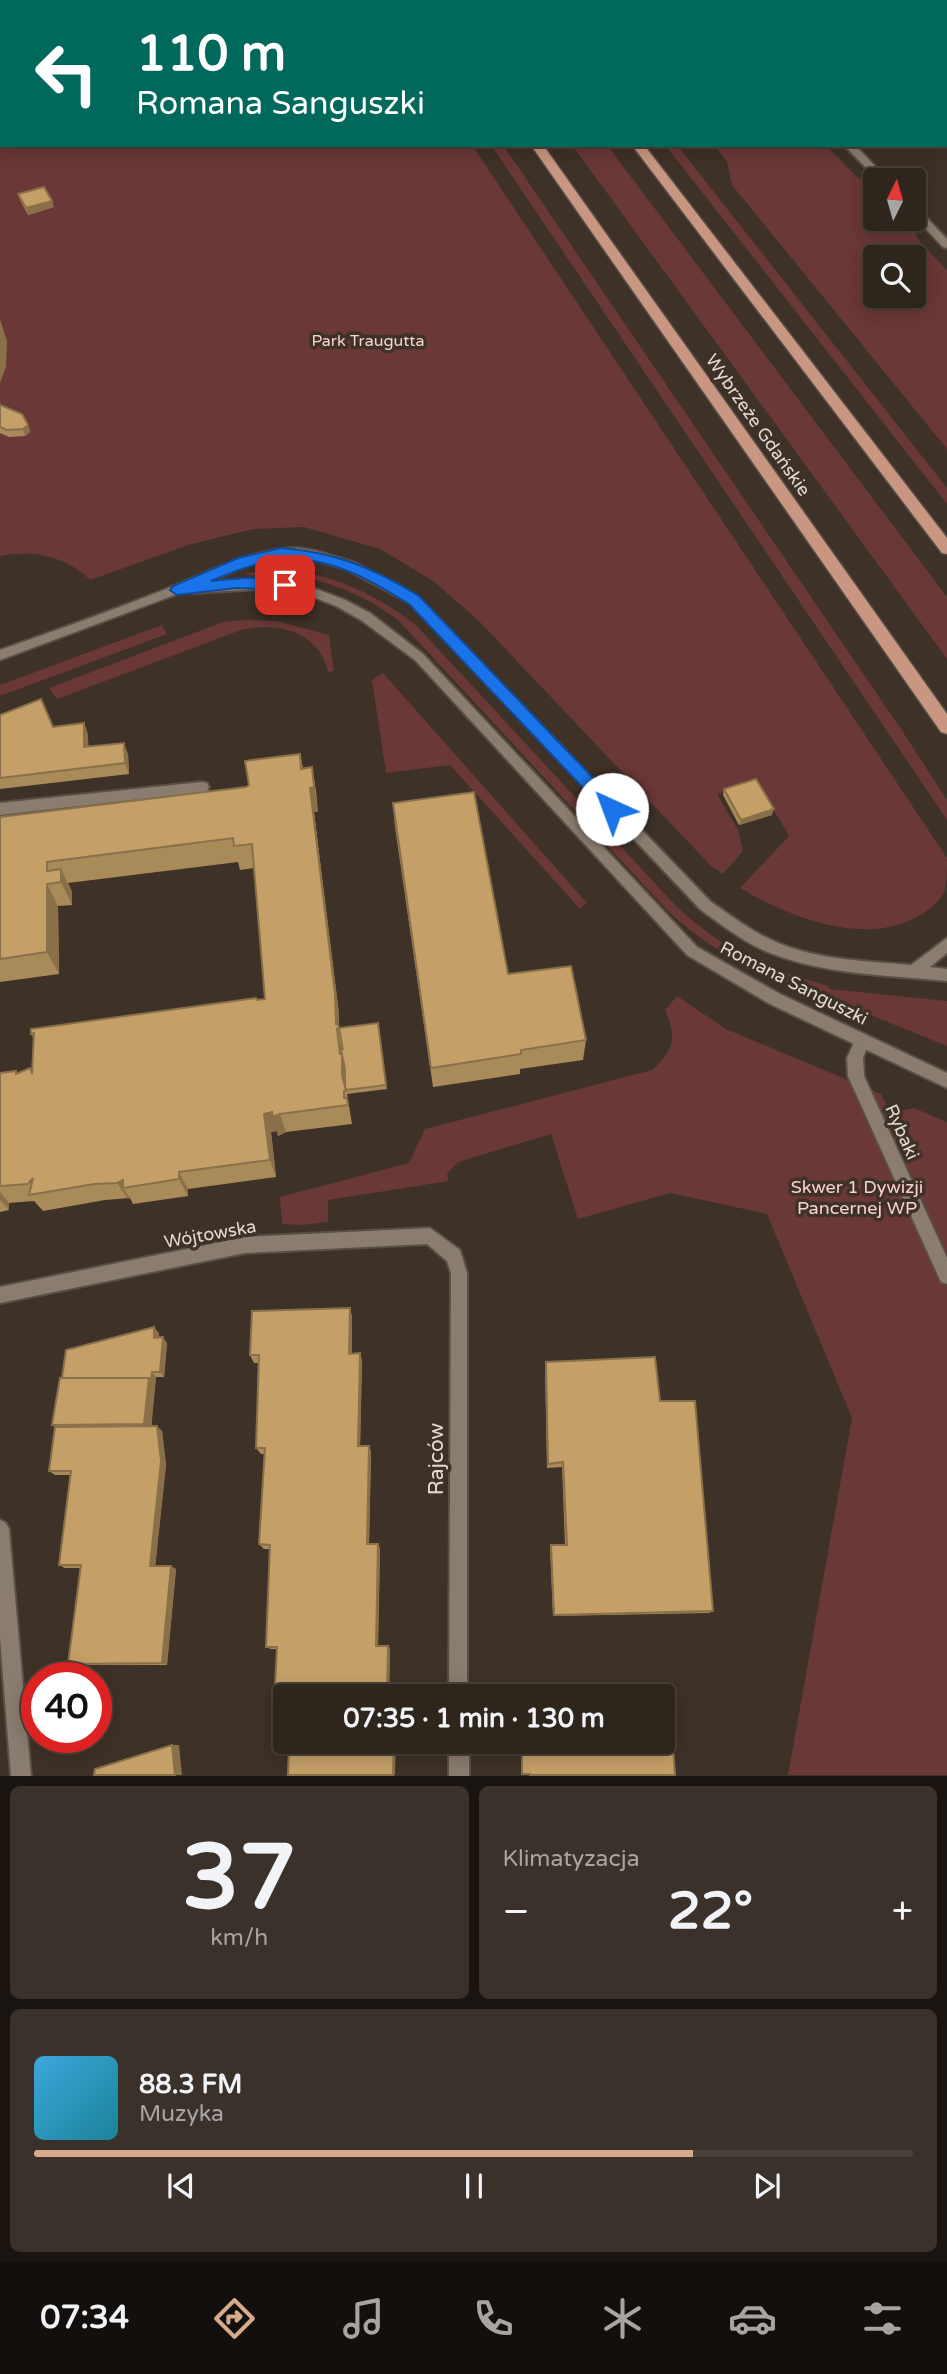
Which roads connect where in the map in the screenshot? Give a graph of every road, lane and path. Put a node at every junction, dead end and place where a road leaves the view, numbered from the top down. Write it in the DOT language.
graph roads {
  1 [pos="538,147"];
  2 [pos="640,147"];
  3 [pos="851,147"];
  4 [pos="871,168"];
  5 [pos="926,223"];
  6 [pos="947,245"];
  7 [pos="947,549"];
  8 [pos="177,590"];
  9 [pos="0,655"];
  10 [pos="947,727"];
  11 [pos="202,787"];
  12 [pos="0,808"];
  13 [pos="947,944"];
  14 [pos="914,971"];
  15 [pos="947,975"];
  16 [pos="862,1041"];
  17 [pos="947,1081"];
  18 [pos="430,1236"];
  19 [pos="947,1276"];
  20 [pos="0,1295"];
  21 [pos="0,1529"];
  22 [pos="458,1684"];
  23 [pos="459,1754"];
  24 [pos="21,1776"];
  25 [pos="459,1776"];
  1 -- 10 [label="main road, Wybrzeże Gdańskie"];
  2 -- 7 [label="main road"];
  3 -- 4 [label="street"];
  5 -- 6 [label="street"];
  8 -- 9 [label="street, Romana Sanguszki"];
  8 -- 14 [label="street, Romana Sanguszki"];
  8 -- 16 [label="street, Romana Sanguszki"];
  11 -- 12 [label="street"];
  13 -- 14 [label="street"];
  14 -- 15 [label="street, Romana Sanguszki"];
  16 -- 17 [label="street, Romana Sanguszki"];
  16 -- 19 [label="street, Rybaki"];
  18 -- 20 [label="street, Wójtowska"];
  18 -- 22 [label="street, Rajców"];
  21 -- 24 [label="street"];
  23 -- 25 [label="street"];
}
